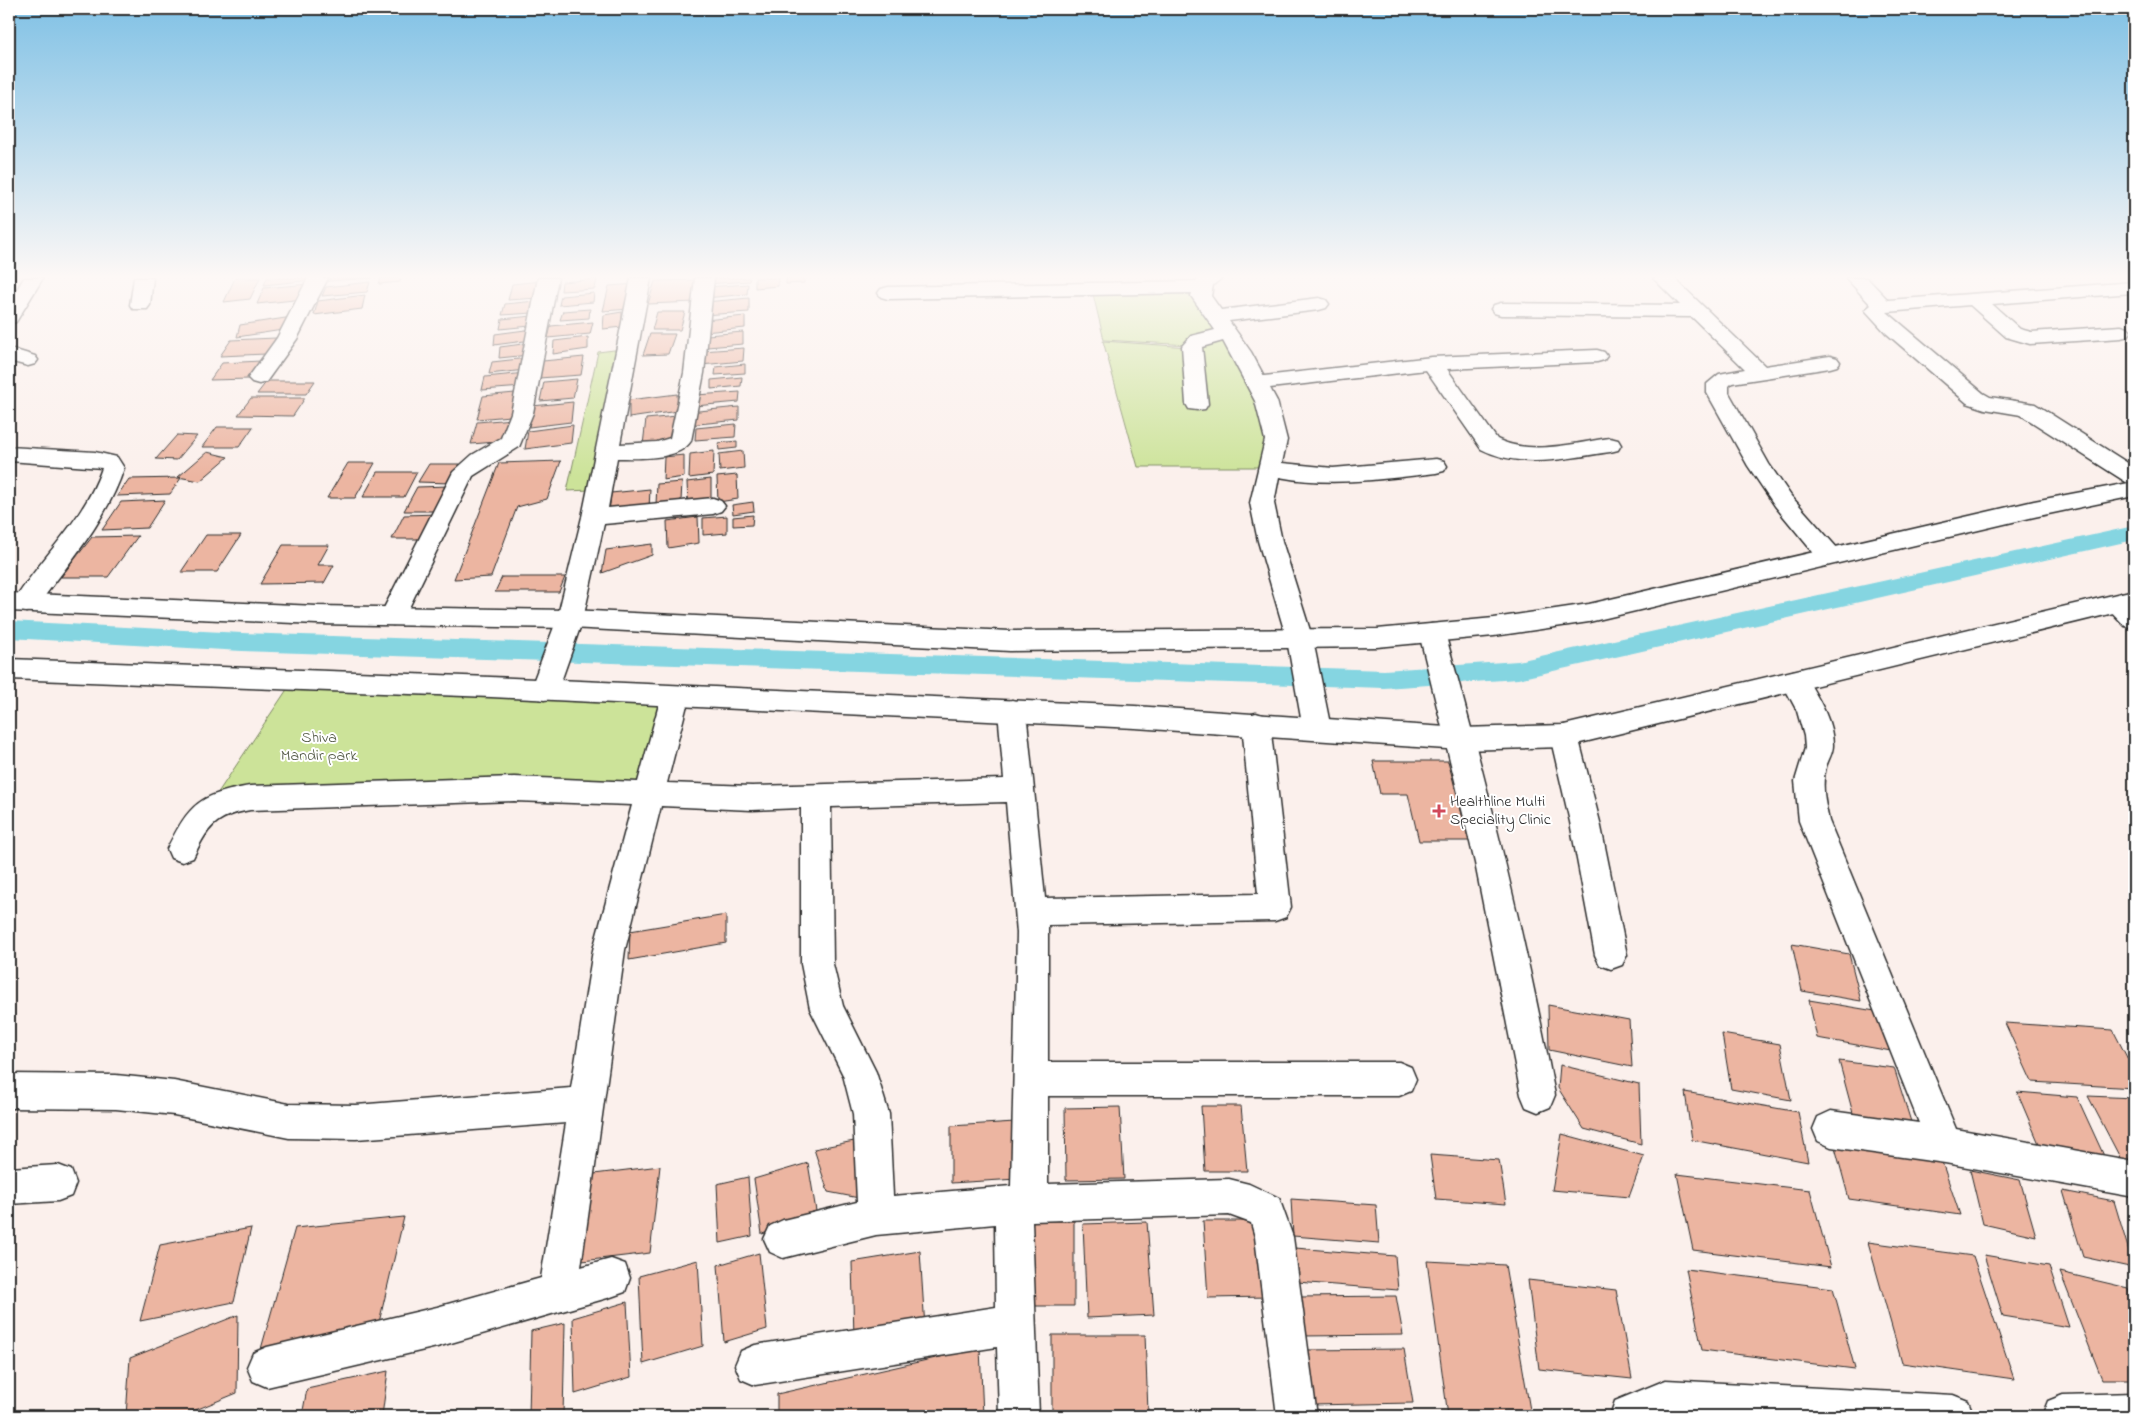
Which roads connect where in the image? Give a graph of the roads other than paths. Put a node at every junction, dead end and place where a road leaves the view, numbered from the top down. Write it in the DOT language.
graph roads {
  1 [pos="283,344"];
  2 [pos="535,344"];
  3 [pos="628,344"];
  4 [pos="697,344"];
  5 [pos="1194,344"];
  6 [pos="1236,344"];
  7 [pos="1731,344"];
  8 [pos="1912,344"];
  9 [pos="1597,356"];
  10 [pos="1830,362"];
  11 [pos="1432,363"];
  12 [pos="1760,372"];
  13 [pos="259,378"];
  14 [pos="1257,383"];
  15 [pos="1196,404"];
  16 [pos="1610,445"];
  17 [pos="608,451"];
  18 [pos="9,454"];
  19 [pos="1436,466"];
  20 [pos="1271,468"];
  21 [pos="2134,477"];
  22 [pos="2134,489"];
  23 [pos="713,506"];
  24 [pos="594,517"];
  25 [pos="1830,556"];
  26 [pos="18,603"];
  27 [pos="2128,607"];
  28 [pos="393,616"];
  29 [pos="570,620"];
  30 [pos="1432,633"];
  31 [pos="1302,650"];
  32 [pos="9,669"];
  33 [pos="1794,681"];
  34 [pos="545,689"];
  35 [pos="675,697"];
  36 [pos="1012,712"];
  37 [pos="1315,717"];
  38 [pos="1256,724"];
  39 [pos="1564,736"];
  40 [pos="1461,739"];
  41 [pos="1020,790"];
  42 [pos="648,795"];
  43 [pos="816,796"];
  44 [pos="182,849"];
  45 [pos="1031,912"];
  46 [pos="1611,955"];
  47 [pos="1031,1079"];
  48 [pos="1399,1079"];
  49 [pos="9,1091"];
  50 [pos="1538,1095"];
  51 [pos="586,1104"];
  52 [pos="1831,1129"];
  53 [pos="1945,1144"];
  54 [pos="2134,1179"];
  55 [pos="58,1183"];
  56 [pos="9,1186"];
  57 [pos="1021,1204"];
  58 [pos="876,1216"];
  59 [pos="782,1239"];
  60 [pos="611,1278"];
  61 [pos="558,1294"];
  62 [pos="1016,1324"];
  63 [pos="755,1365"];
  64 [pos="268,1367"];
  65 [pos="2134,1413"];
  66 [pos="1019,1416"];
  67 [pos="1297,1416"];
  68 [pos="1630,1416"];
  69 [pos="1953,1416"];
  70 [pos="2063,1416"];
  1 -- 13 [label="street"];
  2 -- 28 [label="street"];
  3 -- 17 [label="street"];
  4 -- 17 [label="street"];
  5 -- 15 [label="street"];
  6 -- 14 [label="street"];
  7 -- 12 [label="street"];
  8 -- 21 [label="street"];
  9 -- 11 [label="street"];
  10 -- 12 [label="street"];
  11 -- 14 [label="street"];
  11 -- 16 [label="street"];
  12 -- 25 [label="street"];
  14 -- 20 [label="street"];
  17 -- 24 [label="street"];
  18 -- 26 [label="street"];
  19 -- 20 [label="street"];
  20 -- 31 [label="street"];
  22 -- 25 [label="street"];
  23 -- 24 [label="street"];
  24 -- 29 [label="street"];
  25 -- 30 [label="street"];
  26 -- 28 [label="street"];
  27 -- 33 [label="street"];
  28 -- 29 [label="street"];
  29 -- 31 [label="street"];
  29 -- 34 [label="street"];
  30 -- 31 [label="street"];
  30 -- 40 [label="street"];
  31 -- 37 [label="street"];
  32 -- 34 [label="street"];
  33 -- 39 [label="street"];
  33 -- 53 [label="street"];
  34 -- 35 [label="street"];
  35 -- 36 [label="street"];
  35 -- 42 [label="street"];
  36 -- 38 [label="street"];
  36 -- 41 [label="street"];
  37 -- 38 [label="street"];
  37 -- 40 [label="street"];
  38 -- 45 [label="street"];
  39 -- 40 [label="street"];
  39 -- 46 [label="street"];
  40 -- 50 [label="street"];
  41 -- 43 [label="street"];
  41 -- 45 [label="street"];
  42 -- 43 [label="street"];
  42 -- 44 [label="street"];
  42 -- 51 [label="street"];
  43 -- 58 [label="street"];
  45 -- 47 [label="street"];
  47 -- 48 [label="street"];
  47 -- 57 [label="street"];
  49 -- 51 [label="street"];
  51 -- 61 [label="street"];
  52 -- 53 [label="street"];
  53 -- 54 [label="street"];
  55 -- 56 [label="street"];
  57 -- 58 [label="street"];
  57 -- 62 [label="street"];
  57 -- 67 [label="street"];
  58 -- 59 [label="street"];
  60 -- 61 [label="street"];
  61 -- 64 [label="street"];
  62 -- 63 [label="street"];
  62 -- 66 [label="street"];
  65 -- 70 [label="street"];
  68 -- 69 [label="street"];
}
